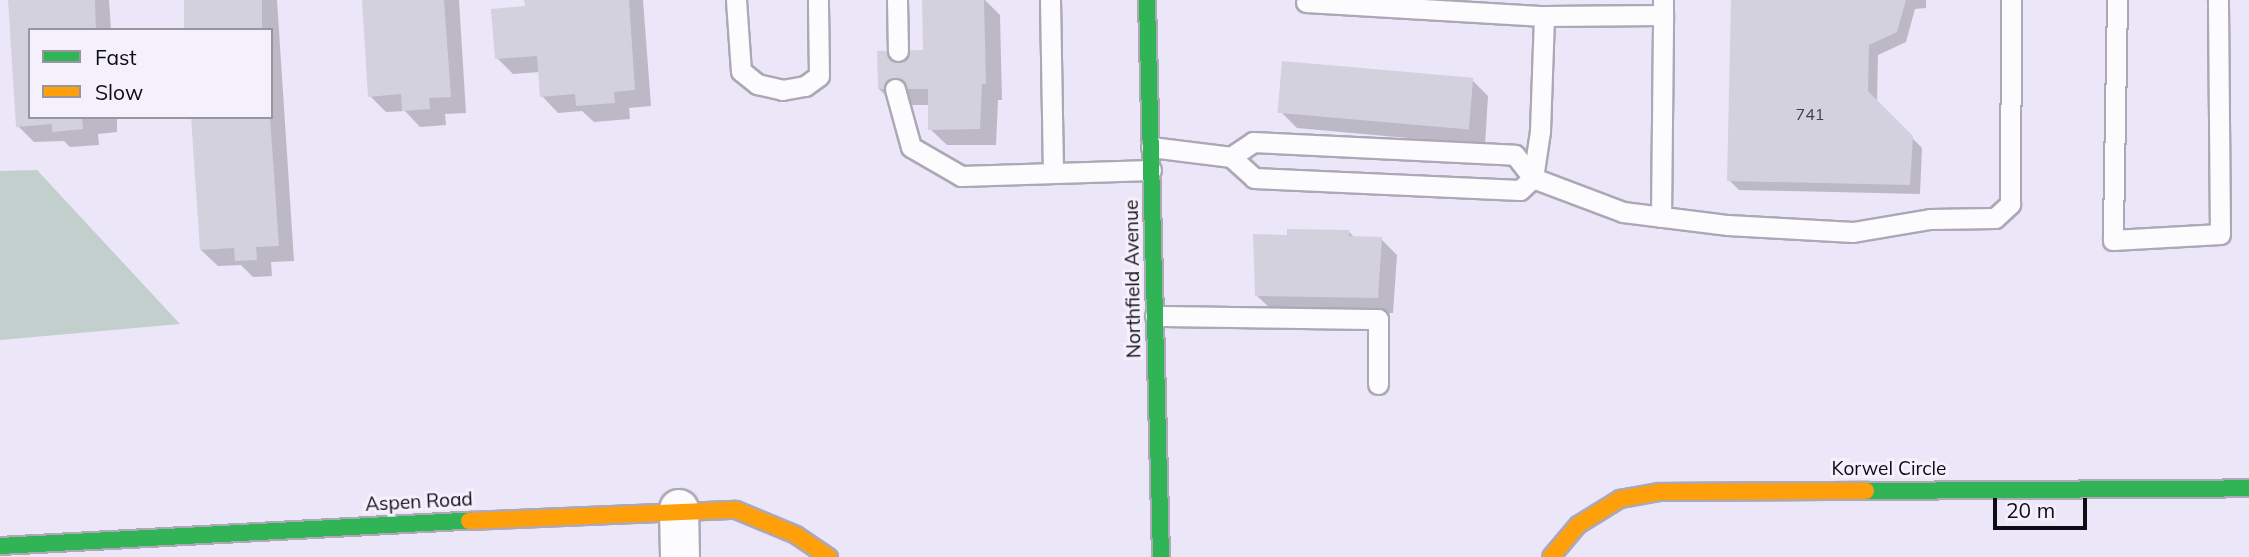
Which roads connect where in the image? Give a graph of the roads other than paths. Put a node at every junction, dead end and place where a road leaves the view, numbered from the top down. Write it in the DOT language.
graph roads {
  1 [pos="736,0"];
  2 [pos="818,0"];
  3 [pos="897,0"];
  4 [pos="1050,0"];
  5 [pos="1147,0"];
  6 [pos="2011,0"];
  7 [pos="2117,0"];
  8 [pos="2218,0"];
  9 [pos="1306,2"];
  10 [pos="1663,7"];
  11 [pos="1544,16"];
  12 [pos="898,51"];
  13 [pos="895,89"];
  14 [pos="1150,147"];
  15 [pos="1231,157"];
  16 [pos="1151,170"];
  17 [pos="1053,173"];
  18 [pos="1533,178"];
  19 [pos="1661,217"];
  20 [pos="1154,316"];
  21 [pos="1378,384"];
  22 [pos="2249,488"];
  23 [pos="679,509"];
  24 [pos="0,545"];
  25 [pos="680,557"];
  26 [pos="829,557"];
  27 [pos="1161,557"];
  28 [pos="1551,557"];
  1 -- 2 [label="lane"];
  3 -- 12 [label="lane"];
  4 -- 17 [label="lane"];
  5 -- 14 [label="street, Northfield Avenue"];
  6 -- 19 [label="lane"];
  7 -- 8 [label="lane"];
  9 -- 11 [label="lane"];
  10 -- 11 [label="lane"];
  10 -- 19 [label="lane"];
  11 -- 18 [label="lane"];
  13 -- 17 [label="lane"];
  14 -- 15 [label="lane"];
  14 -- 16 [label="street, Northfield Avenue"];
  15 -- 18 [label="lane"];
  15 -- 18 [label="lane"];
  16 -- 17 [label="lane"];
  16 -- 20 [label="street, Northfield Avenue"];
  18 -- 19 [label="lane"];
  20 -- 21 [label="lane"];
  20 -- 27 [label="street, Northfield Avenue"];
  22 -- 28 [label="street, Korwel Circle"];
  23 -- 24 [label="street, Aspen Road"];
  23 -- 25 [label="street"];
  23 -- 26 [label="street, Aspen Road"];
}
